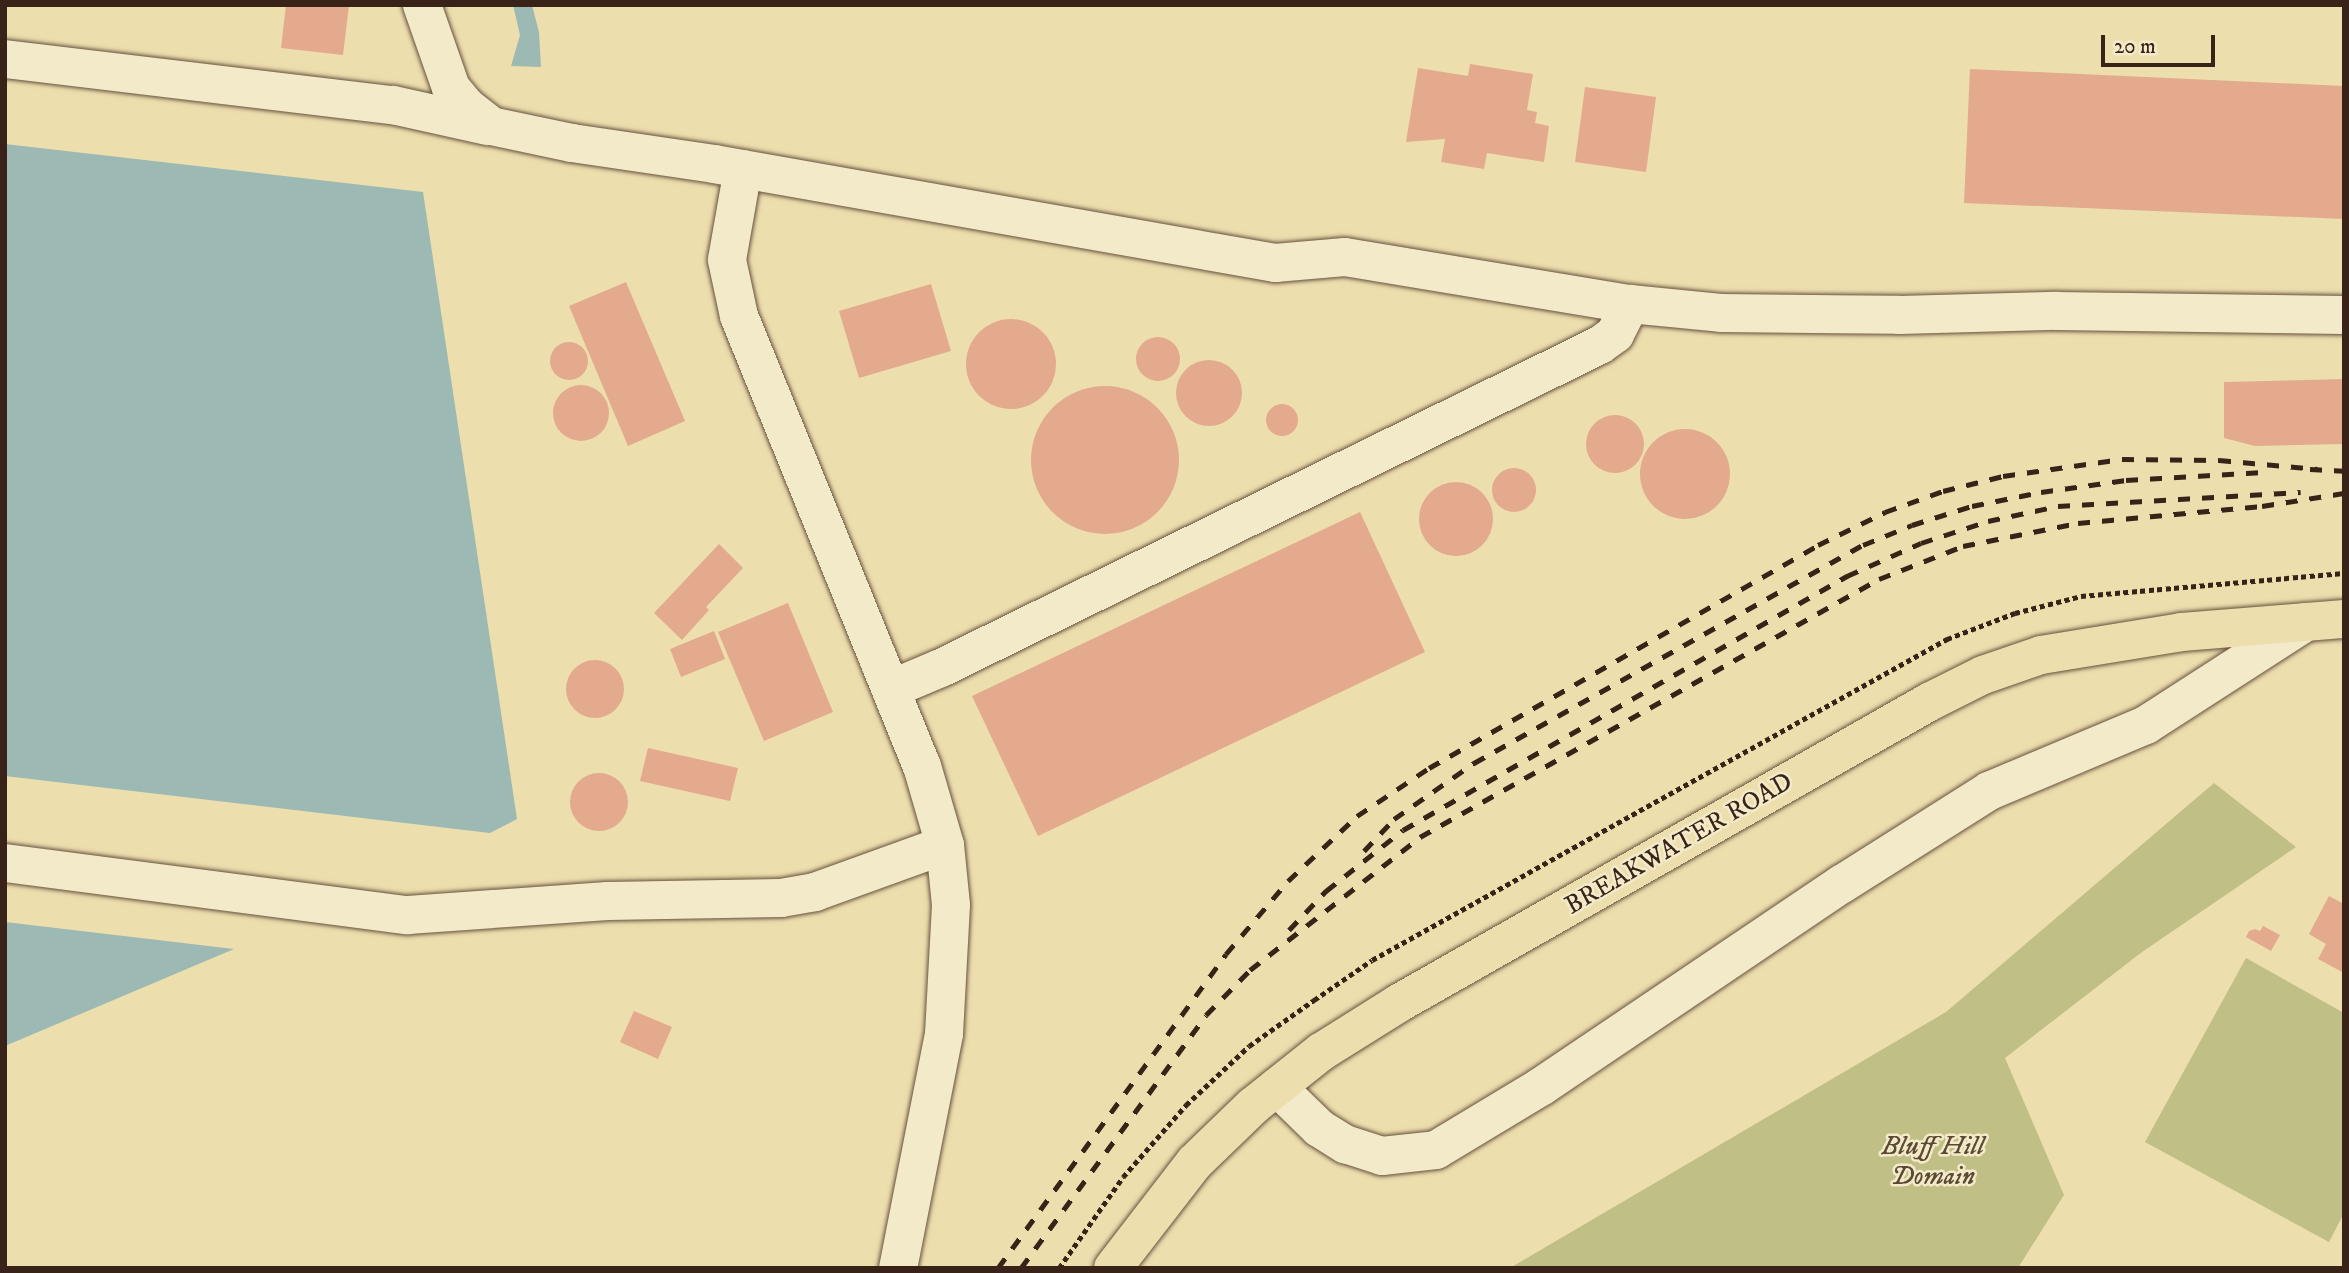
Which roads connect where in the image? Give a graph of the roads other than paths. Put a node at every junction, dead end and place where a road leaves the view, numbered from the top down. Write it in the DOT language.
graph roads {
  1 [pos="422,5"];
  2 [pos="5,59"];
  3 [pos="491,127"];
  4 [pos="743,169"];
  5 [pos="1630,304"];
  6 [pos="2344,315"];
  7 [pos="2344,619"];
  8 [pos="2306,622"];
  9 [pos="891,689"];
  10 [pos="945,845"];
  11 [pos="5,863"];
  12 [pos="1277,1087"];
  13 [pos="898,1268"];
  14 [pos="1113,1268"];
  1 -- 3 [label="lane"];
  2 -- 3 [label="lane"];
  3 -- 4 [label="lane"];
  4 -- 5 [label="lane"];
  4 -- 9 [label="lane"];
  5 -- 6 [label="lane"];
  5 -- 9 [label="lane"];
  7 -- 8 [label="highway, BREAKWATER ROAD"];
  8 -- 12 [label="highway, BREAKWATER ROAD"];
  8 -- 12 [label="lane"];
  9 -- 10 [label="lane"];
  10 -- 11 [label="lane"];
  10 -- 13 [label="lane"];
  12 -- 14 [label="highway, BREAKWATER ROAD"];
}
